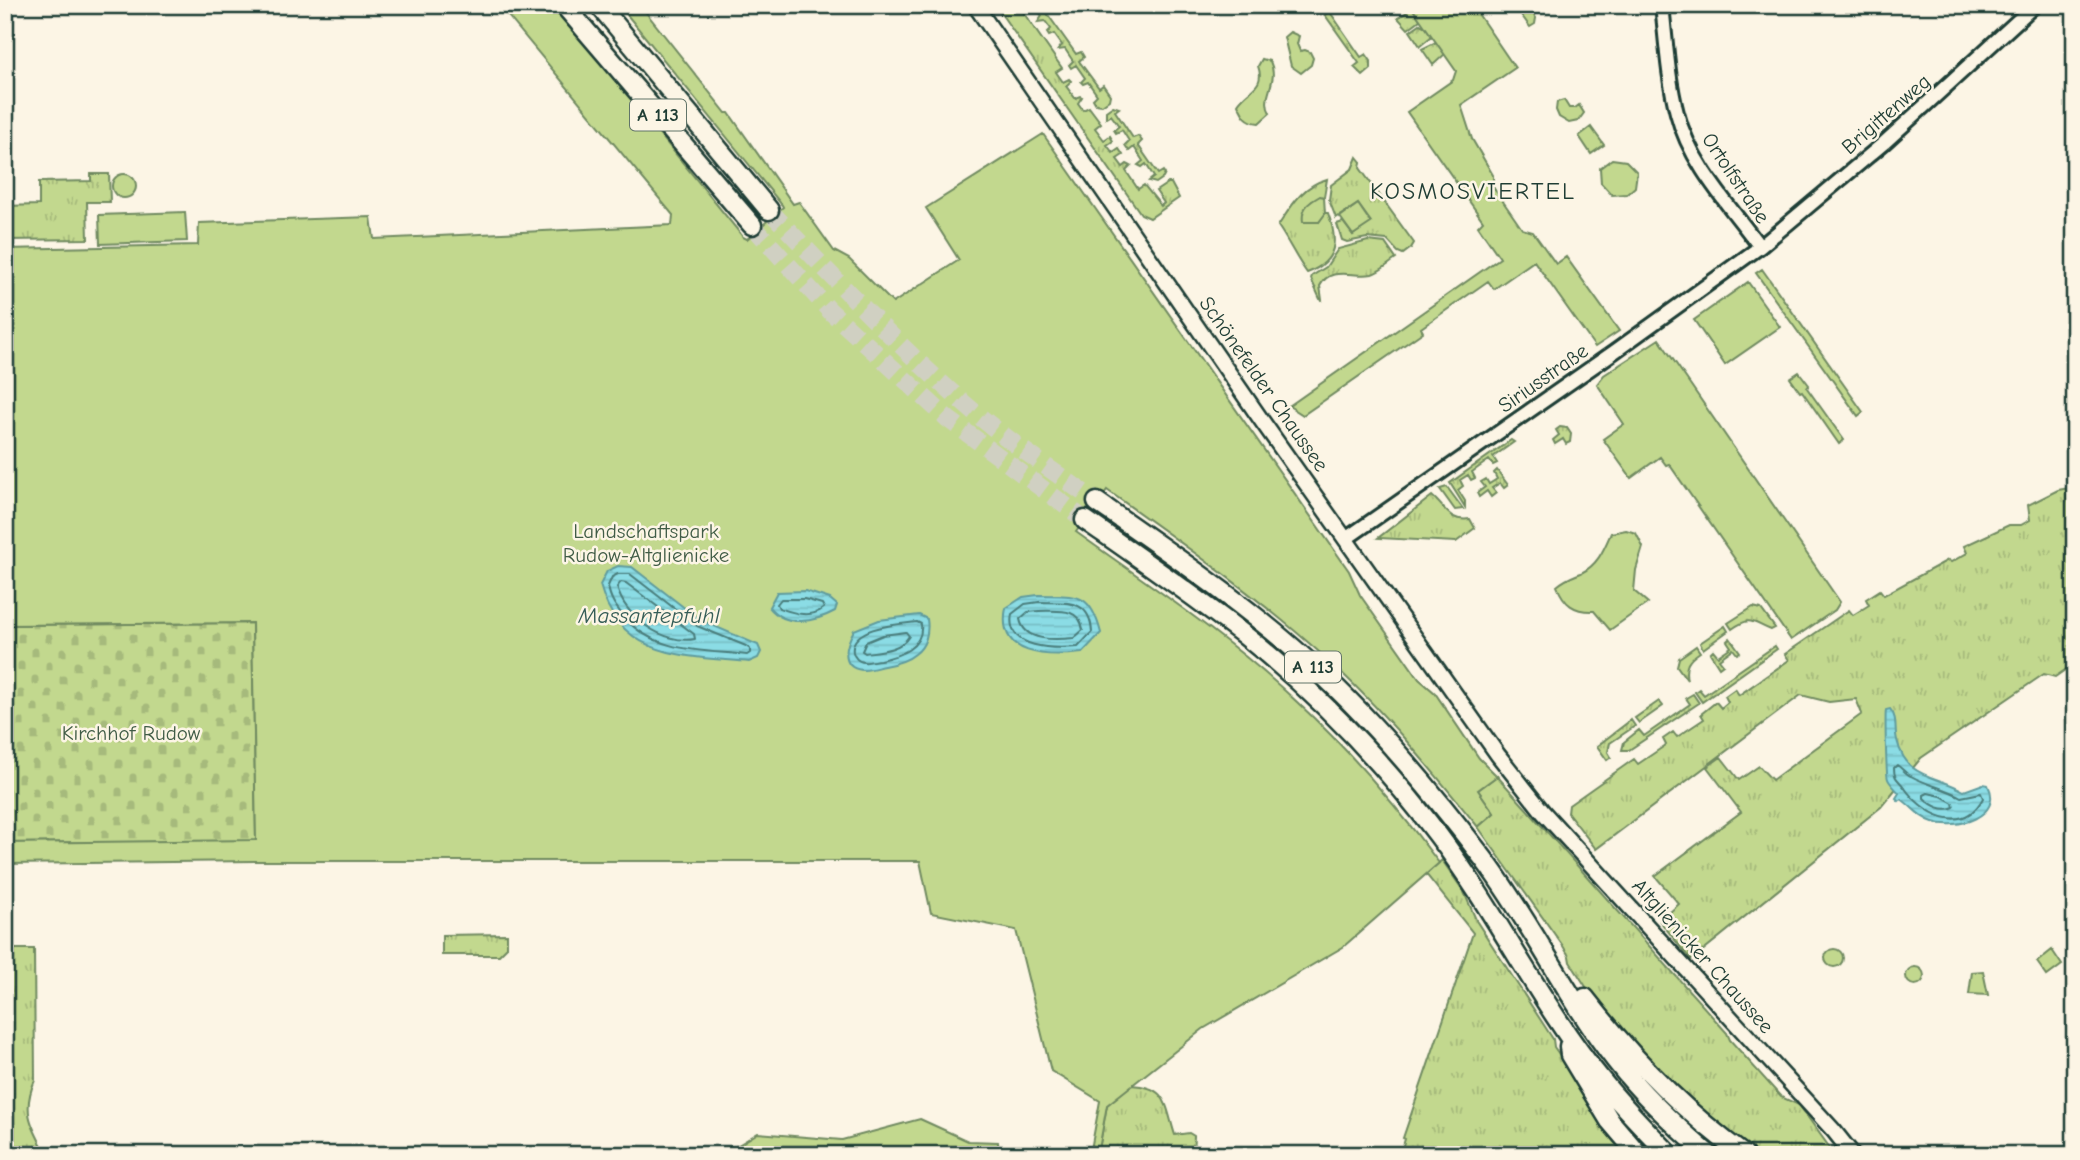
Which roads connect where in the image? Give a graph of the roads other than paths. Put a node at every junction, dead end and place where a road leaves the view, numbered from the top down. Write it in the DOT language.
graph roads {
  1 [pos="564,5"];
  2 [pos="599,5"];
  3 [pos="975,5"];
  4 [pos="1662,5"];
  5 [pos="2035,5"];
  6 [pos="769,210"];
  7 [pos="752,225"];
  8 [pos="1760,247"];
  9 [pos="1097,502"];
  10 [pos="1085,520"];
  11 [pos="1347,538"];
  12 [pos="1523,785"];
  13 [pos="1551,963"];
  14 [pos="1567,1032"];
  15 [pos="1639,1155"];
  16 [pos="1670,1155"];
  17 [pos="1709,1155"];
  18 [pos="1744,1155"];
  19 [pos="1853,1155"];
  1 -- 7 [label="highway, A 113"];
  2 -- 6 [label="highway, A 113"];
  3 -- 11 [label="main road, Schönefelder Chaussee"];
  4 -- 8 [label="street, Ortolfstraße"];
  5 -- 8 [label="street, Brigittenweg"];
  8 -- 11 [label="street, Siriusstraße"];
  9 -- 13 [label="highway, A 113"];
  10 -- 14 [label="highway, A 113"];
  11 -- 12 [label="main road, Schönefelder Chaussee"];
  12 -- 19 [label="main road, Altglienicker Chaussee"];
  13 -- 17 [label="highway, A 113"];
  13 -- 18 [label="highway"];
  14 -- 15 [label="highway"];
  14 -- 16 [label="highway, A 113"];
}
